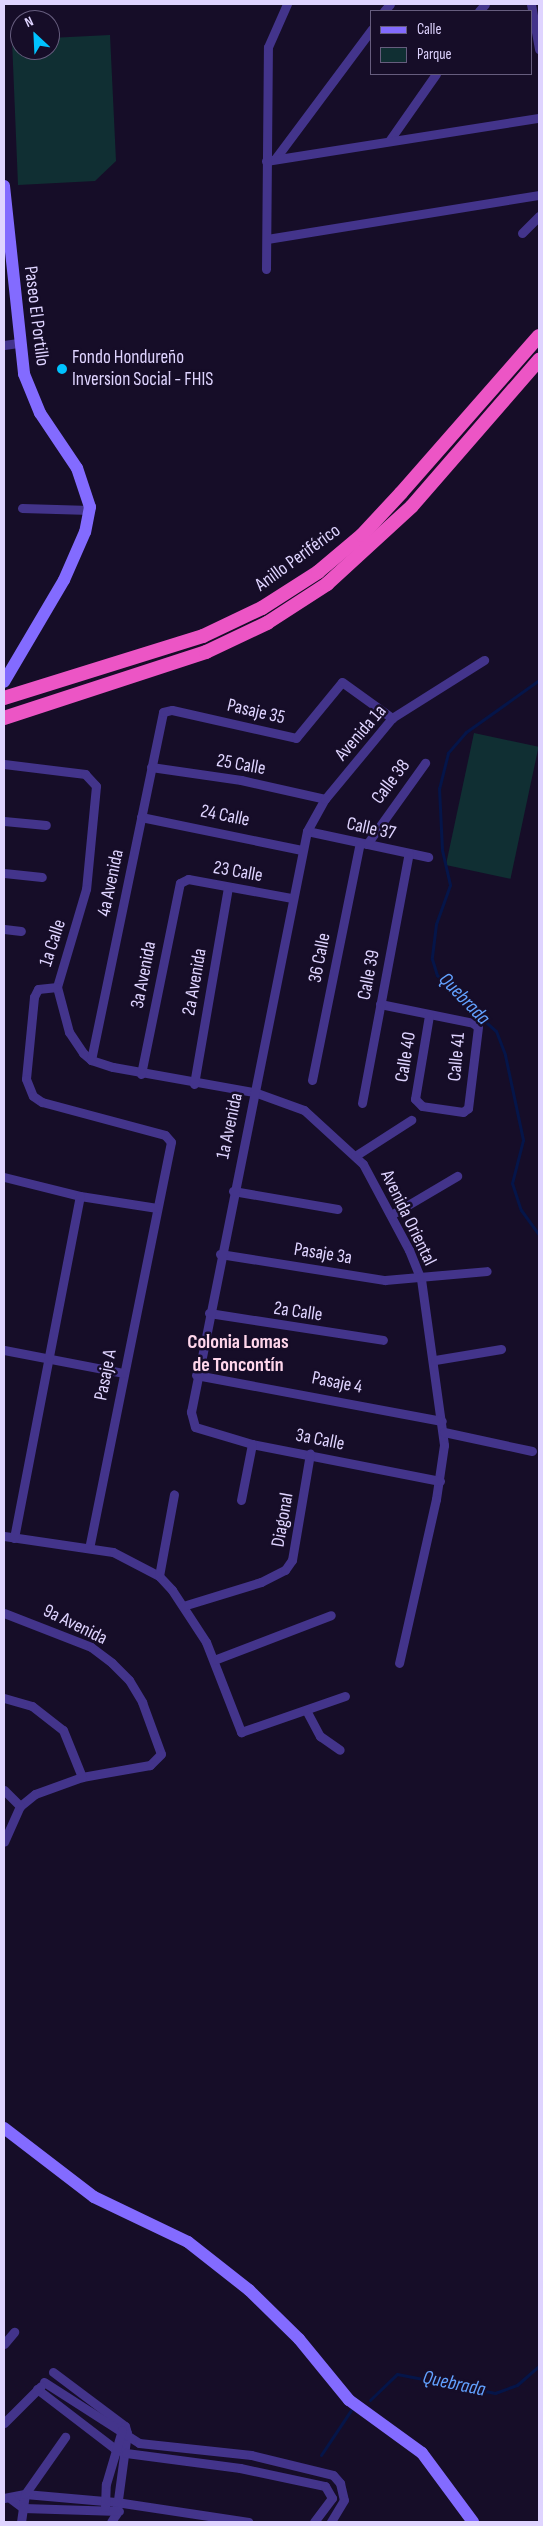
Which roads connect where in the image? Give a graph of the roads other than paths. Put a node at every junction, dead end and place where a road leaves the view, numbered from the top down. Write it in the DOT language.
graph roads {
  1 [pos="287,4"];
  2 [pos="533,15"];
  3 [pos="370,31"];
  4 [pos="539,49"];
  5 [pos="435,75"];
  6 [pos="539,118"];
  7 [pos="389,142"];
  8 [pos="271,160"];
  9 [pos="4,186"];
  10 [pos="539,195"];
  11 [pos="539,216"];
  12 [pos="522,233"];
  13 [pos="267,239"];
  14 [pos="266,269"];
  15 [pos="539,336"];
  16 [pos="18,343"];
  17 [pos="4,345"];
  18 [pos="539,360"];
  19 [pos="22,508"];
  20 [pos="90,510"];
  21 [pos="484,660"];
  22 [pos="6,678"];
  23 [pos="4,698"];
  24 [pos="163,712"];
  25 [pos="4,718"];
  26 [pos="392,718"];
  27 [pos="425,763"];
  28 [pos="4,764"];
  29 [pos="151,767"];
  30 [pos="325,799"];
  31 [pos="140,817"];
  32 [pos="4,821"];
  33 [pos="46,825"];
  34 [pos="307,831"];
  35 [pos="363,844"];
  36 [pos="302,850"];
  37 [pos="409,853"];
  38 [pos="428,857"];
  39 [pos="4,873"];
  40 [pos="42,877"];
  41 [pos="180,883"];
  42 [pos="228,887"];
  43 [pos="292,898"];
  44 [pos="4,929"];
  45 [pos="21,931"];
  46 [pos="57,987"];
  47 [pos="380,1004"];
  48 [pos="429,1015"];
  49 [pos="91,1060"];
  50 [pos="141,1074"];
  51 [pos="312,1080"];
  52 [pos="194,1084"];
  53 [pos="254,1092"];
  54 [pos="362,1103"];
  55 [pos="418,1104"];
  56 [pos="411,1120"];
  57 [pos="355,1156"];
  58 [pos="457,1176"];
  59 [pos="4,1177"];
  60 [pos="233,1191"];
  61 [pos="80,1196"];
  62 [pos="157,1208"];
  63 [pos="337,1209"];
  64 [pos="391,1214"];
  65 [pos="220,1254"];
  66 [pos="487,1272"];
  67 [pos="421,1279"];
  68 [pos="208,1314"];
  69 [pos="384,1340"];
  70 [pos="501,1349"];
  71 [pos="4,1350"];
  72 [pos="50,1357"];
  73 [pos="434,1360"];
  74 [pos="123,1373"];
  75 [pos="196,1375"];
  76 [pos="442,1421"];
  77 [pos="194,1427"];
  78 [pos="444,1432"];
  79 [pos="252,1444"];
  80 [pos="532,1451"];
  81 [pos="310,1454"];
  82 [pos="440,1481"];
  83 [pos="174,1494"];
  84 [pos="241,1500"];
  85 [pos="4,1536"];
  86 [pos="14,1538"];
  87 [pos="89,1548"];
  88 [pos="159,1576"];
  89 [pos="183,1606"];
  90 [pos="4,1612"];
  91 [pos="331,1615"];
  92 [pos="214,1660"];
  93 [pos="399,1663"];
  94 [pos="345,1696"];
  95 [pos="4,1698"];
  96 [pos="306,1710"];
  97 [pos="340,1750"];
  98 [pos="82,1778"];
  99 [pos="4,1790"];
  100 [pos="20,1806"];
  101 [pos="4,1842"];
  102 [pos="4,2128"];
  103 [pos="14,2332"];
  104 [pos="4,2344"];
  105 [pos="44,2382"];
  106 [pos="37,2390"];
  107 [pos="85,2395"];
  108 [pos="79,2404"];
  109 [pos="70,2414"];
  110 [pos="4,2423"];
  111 [pos="124,2432"];
  112 [pos="65,2436"];
  113 [pos="114,2448"];
  114 [pos="126,2453"];
  115 [pos="25,2494"];
  116 [pos="8,2499"];
  117 [pos="105,2501"];
  118 [pos="121,2504"];
  119 [pos="23,2508"];
  120 [pos="105,2512"];
  121 [pos="116,2514"];
  122 [pos="21,2522"];
  123 [pos="106,2522"];
  124 [pos="110,2522"];
  125 [pos="248,2522"];
  126 [pos="314,2522"];
  127 [pos="331,2522"];
  128 [pos="473,2522"];
  1 -- 8 [label="street"];
  2 -- 4 [label="street"];
  3 -- 8 [label="street"];
  5 -- 7 [label="street"];
  6 -- 7 [label="street"];
  7 -- 8 [label="street"];
  8 -- 13 [label="street"];
  9 -- 16 [label="main road, Paseo El Portillo"];
  10 -- 13 [label="street"];
  11 -- 12 [label="street"];
  13 -- 14 [label="street"];
  15 -- 23 [label="highway, Anillo Periférico"];
  16 -- 17 [label="street"];
  16 -- 20 [label="main road, Paseo El Portillo"];
  18 -- 25 [label="highway, Anillo Periférico"];
  19 -- 20 [label="street"];
  20 -- 22 [label="main road, Paseo El Portillo"];
  21 -- 26 [label="street, Avenida 1a"];
  24 -- 26 [label="street, Pasaje 35"];
  24 -- 29 [label="street, 4a Avenida"];
  26 -- 30 [label="street, Avenida 1a"];
  27 -- 35 [label="street, Calle 38"];
  28 -- 46 [label="street, 1a Calle"];
  29 -- 30 [label="street, 25 Calle"];
  29 -- 31 [label="street, 4a Avenida"];
  30 -- 34 [label="street, Avenida 1a"];
  31 -- 36 [label="street, 24 Calle"];
  31 -- 49 [label="street, 4a Avenida"];
  32 -- 33 [label="street"];
  34 -- 35 [label="street, Calle 37"];
  34 -- 36 [label="street, 1a Avenida"];
  35 -- 37 [label="street, Calle 37"];
  35 -- 51 [label="street, 36 Calle"];
  36 -- 43 [label="street, 1a Avenida"];
  37 -- 38 [label="street, Calle 37"];
  37 -- 47 [label="street, Calle 39"];
  39 -- 40 [label="street"];
  41 -- 42 [label="street, 23 Calle"];
  41 -- 50 [label="street, 3a Avenida"];
  42 -- 43 [label="street, 23 Calle"];
  42 -- 52 [label="street, 2a Avenida"];
  43 -- 53 [label="street, 1a Avenida"];
  44 -- 45 [label="street"];
  46 -- 49 [label="street"];
  46 -- 62 [label="street, 1a Calle"];
  47 -- 48 [label="street, Calle 41"];
  47 -- 54 [label="street, Calle 39"];
  48 -- 55 [label="street, Calle 40"];
  48 -- 55 [label="street, Calle 41"];
  49 -- 50 [label="street, Avenida Oriental"];
  50 -- 52 [label="street, Avenida Oriental"];
  52 -- 53 [label="street, Avenida Oriental"];
  53 -- 57 [label="street, Avenida Oriental"];
  53 -- 60 [label="street, 1a Avenida"];
  56 -- 57 [label="street"];
  57 -- 64 [label="street, Avenida Oriental"];
  58 -- 64 [label="street"];
  59 -- 61 [label="street"];
  60 -- 63 [label="street"];
  60 -- 65 [label="street, 1a Avenida"];
  61 -- 62 [label="street"];
  61 -- 72 [label="street"];
  62 -- 74 [label="street, Pasaje A"];
  64 -- 67 [label="street, Avenida Oriental"];
  65 -- 67 [label="street, Pasaje 3a"];
  65 -- 68 [label="street, 1a Avenida"];
  66 -- 67 [label="street, Pasaje 3a"];
  67 -- 73 [label="street, Avenida Oriental"];
  68 -- 69 [label="street, 2a Calle"];
  68 -- 75 [label="street, 1a Avenida"];
  70 -- 73 [label="street"];
  71 -- 72 [label="street"];
  72 -- 74 [label="street"];
  72 -- 86 [label="street"];
  73 -- 76 [label="street, Avenida Oriental"];
  74 -- 87 [label="street, Pasaje A"];
  75 -- 76 [label="street, Pasaje 4"];
  75 -- 77 [label="street, 1a Avenida"];
  76 -- 78 [label="street, Avenida Oriental"];
  77 -- 79 [label="street, 3a Calle"];
  78 -- 80 [label="street"];
  78 -- 82 [label="street, Avenida Oriental"];
  79 -- 81 [label="street, 3a Calle"];
  79 -- 84 [label="street"];
  81 -- 82 [label="street, 3a Calle"];
  81 -- 89 [label="street, Diagonal"];
  82 -- 93 [label="street, Avenida Oriental"];
  83 -- 88 [label="street"];
  85 -- 86 [label="street"];
  86 -- 87 [label="street"];
  87 -- 88 [label="street"];
  88 -- 89 [label="street"];
  89 -- 92 [label="street"];
  90 -- 98 [label="street, 9a Avenida"];
  91 -- 92 [label="street"];
  92 -- 96 [label="street"];
  94 -- 96 [label="street"];
  95 -- 98 [label="street"];
  96 -- 97 [label="street"];
  98 -- 100 [label="street"];
  99 -- 100 [label="street"];
  100 -- 101 [label="street"];
  102 -- 128 [label="main road"];
  103 -- 104 [label="street"];
  105 -- 106 [label="street"];
  105 -- 107 [label="street"];
  105 -- 108 [label="street"];
  106 -- 109 [label="street"];
  106 -- 110 [label="street"];
  107 -- 108 [label="street"];
  107 -- 111 [label="street"];
  108 -- 109 [label="street"];
  108 -- 111 [label="street"];
  109 -- 113 [label="street"];
  111 -- 113 [label="street"];
  111 -- 114 [label="street"];
  111 -- 127 [label="street"];
  112 -- 115 [label="street"];
  113 -- 114 [label="street"];
  113 -- 117 [label="street"];
  114 -- 118 [label="street"];
  114 -- 126 [label="street"];
  115 -- 116 [label="street"];
  115 -- 117 [label="street"];
  115 -- 119 [label="street"];
  116 -- 119 [label="street"];
  117 -- 118 [label="street"];
  117 -- 120 [label="street"];
  118 -- 121 [label="street"];
  118 -- 125 [label="street"];
  119 -- 120 [label="street"];
  119 -- 122 [label="street"];
  120 -- 121 [label="street"];
  120 -- 123 [label="street"];
  121 -- 124 [label="street"];
}
